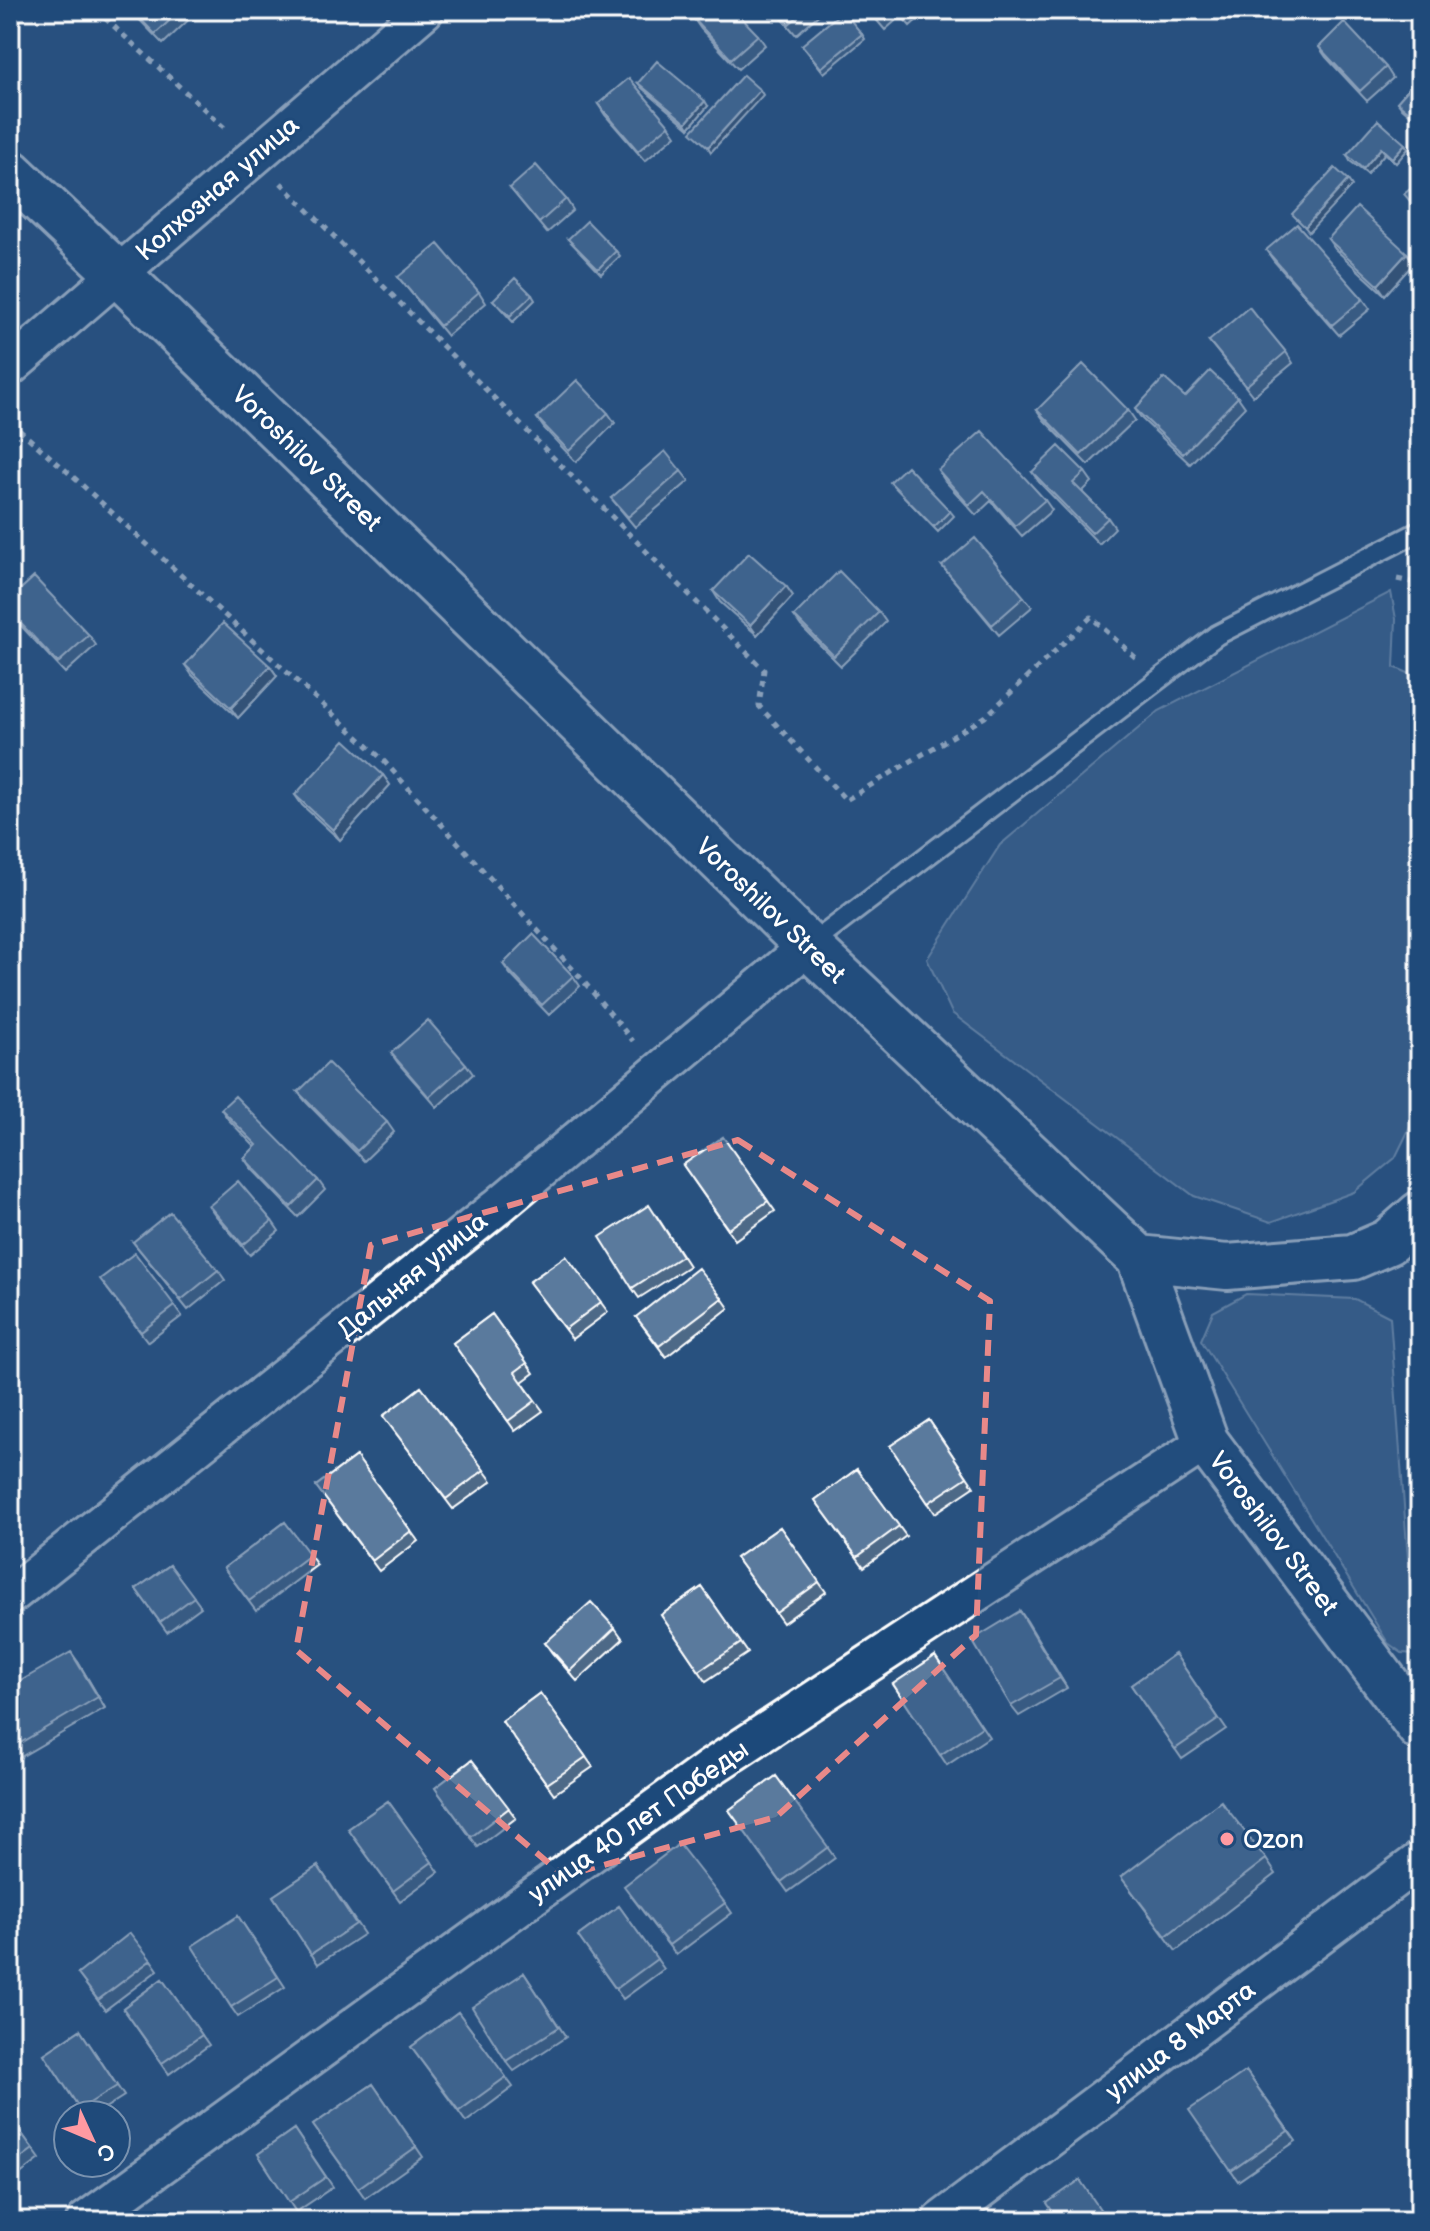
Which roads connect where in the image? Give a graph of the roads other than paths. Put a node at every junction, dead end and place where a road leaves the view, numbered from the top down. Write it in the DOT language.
graph roads {
  1 [pos="425,10"];
  2 [pos="10,172"];
  3 [pos="117,273"];
  4 [pos="10,367"];
  5 [pos="1420,531"];
  6 [pos="808,946"];
  7 [pos="1420,1214"];
  8 [pos="1139,1258"];
  9 [pos="1206,1442"];
  10 [pos="10,1596"];
  11 [pos="1420,1728"];
  12 [pos="1420,1860"];
  13 [pos="85,2221"];
  14 [pos="940,2221"];
  1 -- 3 [label="street, Колхозная улица"];
  2 -- 3 [label="main road, Voroshilov Street"];
  3 -- 4 [label="street, Колхозная улица"];
  3 -- 6 [label="main road, Voroshilov Street"];
  5 -- 6 [label="lane"];
  6 -- 8 [label="main road, Voroshilov Street"];
  6 -- 10 [label="street, Дальняя улица"];
  7 -- 8 [label="main road"];
  8 -- 9 [label="main road, Voroshilov Street"];
  9 -- 11 [label="main road, Voroshilov Street"];
  9 -- 13 [label="street, улица 40 лет Победы"];
  12 -- 14 [label="street, улица 8 Марта"];
}
